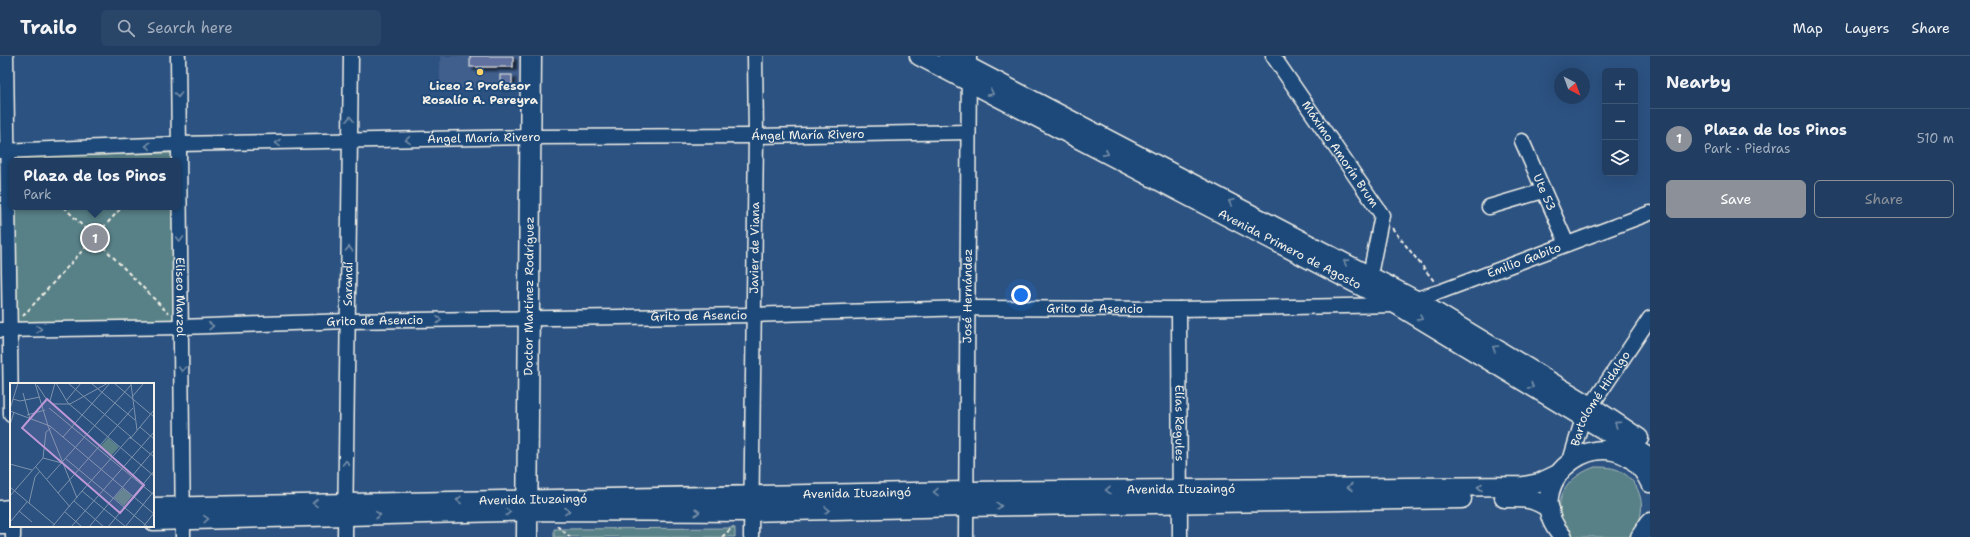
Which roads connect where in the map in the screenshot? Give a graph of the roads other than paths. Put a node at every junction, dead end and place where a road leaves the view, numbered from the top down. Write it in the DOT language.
graph roads {
  1 [pos="6,56"];
  2 [pos="178,56"];
  3 [pos="350,56"];
  4 [pos="531,56"];
  5 [pos="542,56"];
  6 [pos="755,56"];
  7 [pos="919,56"];
  8 [pos="948,56"];
  9 [pos="1273,56"];
  10 [pos="970,64"];
  11 [pos="968,132"];
  12 [pos="756,136"];
  13 [pos="536,137"];
  14 [pos="1522,141"];
  15 [pos="350,142"];
  16 [pos="179,144"];
  17 [pos="4,151"];
  18 [pos="179,158"];
  19 [pos="1544,191"];
  20 [pos="1489,207"];
  21 [pos="180,210"];
  22 [pos="1650,213"];
  23 [pos="1566,244"];
  24 [pos="1366,290"];
  25 [pos="1414,299"];
  26 [pos="1397,305"];
  27 [pos="966,308"];
  28 [pos="1179,309"];
  29 [pos="753,315"];
  30 [pos="535,318"];
  31 [pos="1650,318"];
  32 [pos="348,320"];
  33 [pos="181,327"];
  34 [pos="5,330"];
  35 [pos="10,401"];
  36 [pos="1587,412"];
  37 [pos="1649,454"];
  38 [pos="1626,456"];
  39 [pos="1564,467"];
  40 [pos="1650,483"];
  41 [pos="1180,496"];
  42 [pos="966,499"];
  43 [pos="751,504"];
  44 [pos="534,505"];
  45 [pos="154,507"];
  46 [pos="10,509"];
  47 [pos="345,509"];
  48 [pos="1550,509"];
  49 [pos="0,510"];
  50 [pos="154,521"];
  51 [pos="183,521"];
  52 [pos="0,524"];
  53 [pos="10,525"];
  54 [pos="12,527"];
  55 [pos="1559,536"];
  56 [pos="13,537"];
  57 [pos="345,537"];
  58 [pos="527,537"];
  59 [pos="540,537"];
  60 [pos="750,537"];
  61 [pos="966,537"];
  62 [pos="1180,537"];
  1 -- 17 [label="street"];
  2 -- 16 [label="street, Eliseo Marzol, one-way"];
  15 -- 3 [label="street, Sarandí, one-way"];
  4 -- 13 [label="main road, Doctor Martínez Rodríguez"];
  5 -- 13 [label="main road, Doctor Martínez Rodríguez"];
  6 -- 12 [label="street, Javier de Viana"];
  7 -- 10 [label="street, Avenida Primero de Agosto"];
  8 -- 10 [label="street, Avenida Primero de Agosto"];
  9 -- 24 [label="street, Máximo Amorín Brum"];
  10 -- 11 [label="street, José Hernández"];
  10 -- 24 [label="street, Avenida Primero de Agosto"];
  11 -- 12 [label="street, Ángel María Rivero"];
  11 -- 27 [label="street, José Hernández"];
  12 -- 13 [label="street, Ángel María Rivero"];
  12 -- 29 [label="street, Javier de Viana"];
  13 -- 15 [label="street, Ángel María Rivero, one-way"];
  13 -- 30 [label="main road, Doctor Martínez Rodríguez"];
  14 -- 19 [label="street, Ute 53"];
  15 -- 16 [label="street, Ángel María Rivero, one-way"];
  32 -- 15 [label="street, Sarandí, one-way"];
  16 -- 17 [label="street, Ángel María Rivero, one-way"];
  16 -- 18 [label="street, Eliseo Marzol, one-way"];
  17 -- 34 [label="street"];
  19 -- 20 [label="street"];
  19 -- 23 [label="street, Ute 53"];
  21 -- 33 [label="street, Eliseo Marzol, one-way"];
  22 -- 23 [label="street, Emilio Gabito"];
  23 -- 25 [label="street, Emilio Gabito"];
  24 -- 25 [label="street, Avenida Primero de Agosto"];
  24 -- 26 [label="street, Avenida Primero de Agosto"];
  24 -- 28 [label="street, Grito de Asencio"];
  25 -- 26 [label="street, Emilio Gabito"];
  36 -- 25 [label="street, Avenida Primero de Agosto, one-way"];
  26 -- 36 [label="street, Avenida Primero de Agosto, one-way"];
  27 -- 28 [label="street, Grito de Asencio"];
  27 -- 29 [label="street, Grito de Asencio"];
  27 -- 42 [label="street, José Hernández"];
  28 -- 41 [label="street, Elías Regules"];
  29 -- 30 [label="street, Grito de Asencio"];
  29 -- 43 [label="street, Javier de Viana"];
  32 -- 30 [label="street, Grito de Asencio, one-way"];
  30 -- 44 [label="main road, Doctor Martínez Rodríguez"];
  31 -- 36 [label="street, Bartolomé Hidalgo"];
  33 -- 32 [label="street, Grito de Asencio, one-way"];
  47 -- 32 [label="street, Sarandí, one-way"];
  34 -- 33 [label="street, Grito de Asencio, one-way"];
  33 -- 51 [label="street, Eliseo Marzol, one-way"];
  34 -- 35 [label="street"];
  36 -- 37 [label="street, Avenida Primero de Agosto"];
  36 -- 39 [label="street, Bartolomé Hidalgo"];
  37 -- 38 [label="street"];
  38 -- 39 [label="street, Avenida Ituzaingó"];
  38 -- 40 [label="street"];
  39 -- 41 [label="street, Avenida Ituzaingó, one-way"];
  39 -- 48 [label="street"];
  41 -- 42 [label="street, Avenida Ituzaingó"];
  41 -- 48 [label="street, Avenida Ituzaingó"];
  41 -- 62 [label="street, Elías Regules"];
  42 -- 43 [label="street, Avenida Ituzaingó"];
  42 -- 61 [label="street, José Hernández"];
  43 -- 44 [label="street, Avenida Ituzaingó"];
  43 -- 60 [label="street, Javier de Viana"];
  44 -- 47 [label="street, Avenida Ituzaingó"];
  44 -- 58 [label="main road, Doctor Martínez Rodríguez"];
  44 -- 59 [label="main road, Doctor Martínez Rodríguez"];
  45 -- 51 [label="street, Avenida Ituzaingó"];
  46 -- 49 [label="street"];
  47 -- 51 [label="street, Avenida Ituzaingó"];
  47 -- 57 [label="street, Sarandí"];
  48 -- 55 [label="street"];
  50 -- 51 [label="street, Avenida Ituzaingó"];
  52 -- 53 [label="street"];
  54 -- 56 [label="street"];
}
